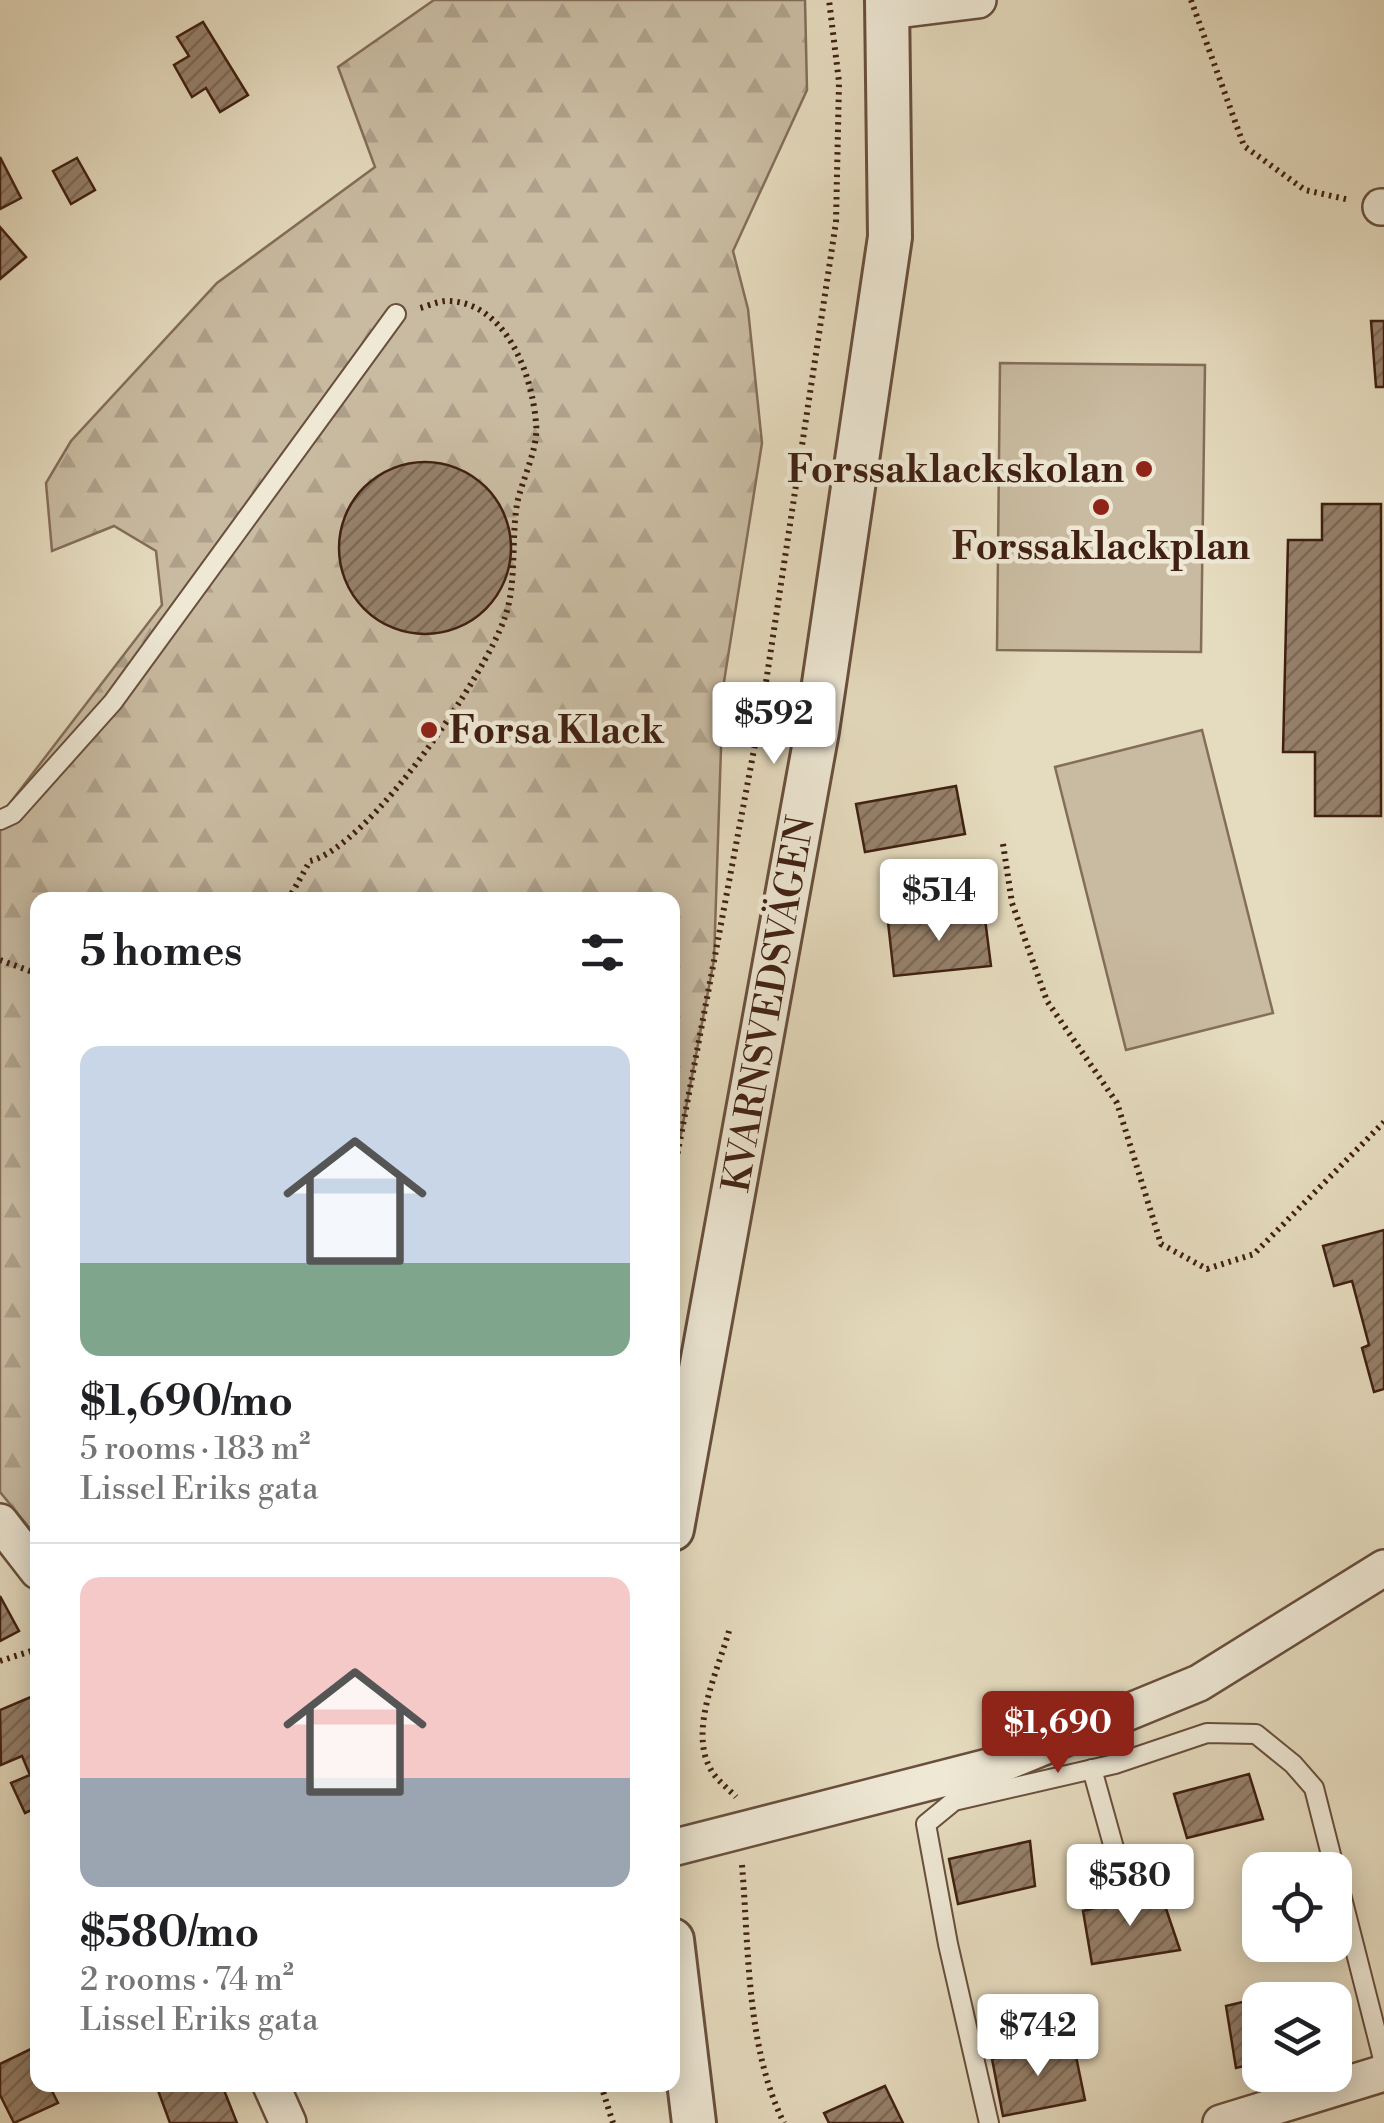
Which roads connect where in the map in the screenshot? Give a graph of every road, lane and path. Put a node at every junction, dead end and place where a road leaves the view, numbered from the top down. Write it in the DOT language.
graph roads {
  1 [pos="829,0"];
  2 [pos="978,0"];
  3 [pos="1191,0"];
  4 [pos="888,5"];
  5 [pos="1382,207"];
  6 [pos="396,314"];
  7 [pos="0,820"];
  8 [pos="1002,844"];
  9 [pos="293,892"];
  10 [pos="0,960"];
  11 [pos="30,971"];
  12 [pos="680,1119"];
  13 [pos="1384,1122"];
  14 [pos="680,1485"];
  15 [pos="0,1522"];
  16 [pos="30,1561"];
  17 [pos="1383,1568"];
  18 [pos="730,1630"];
  19 [pos="30,1651"];
  20 [pos="0,1660"];
  21 [pos="1092,1769"];
  22 [pos="739,1830"];
  23 [pos="680,1846"];
  24 [pos="1124,1884"];
  25 [pos="680,2007"];
  26 [pos="1384,2063"];
  27 [pos="1384,2072"];
  28 [pos="274,2092"];
  29 [pos="602,2092"];
  30 [pos="288,2123"];
  31 [pos="613,2123"];
  32 [pos="694,2123"];
  33 [pos="784,2123"];
  34 [pos="989,2123"];
  35 [pos="1221,2123"];
  1 -- 12 [label="path"];
  2 -- 4 [label="street"];
  3 -- 5 [label="path"];
  4 -- 14 [label="street, KVARNSVEDSVÄGEN"];
  6 -- 7 [label="lane"];
  6 -- 9 [label="path"];
  8 -- 13 [label="path"];
  10 -- 11 [label="path"];
  15 -- 16 [label="street"];
  17 -- 22 [label="street"];
  18 -- 22 [label="path"];
  19 -- 20 [label="path"];
  21 -- 24 [label="lane"];
  21 -- 26 [label="lane"];
  21 -- 34 [label="lane"];
  22 -- 23 [label="street"];
  22 -- 33 [label="path"];
  25 -- 32 [label="street"];
  27 -- 35 [label="street"];
  28 -- 30 [label="street"];
  29 -- 31 [label="path"];
}
